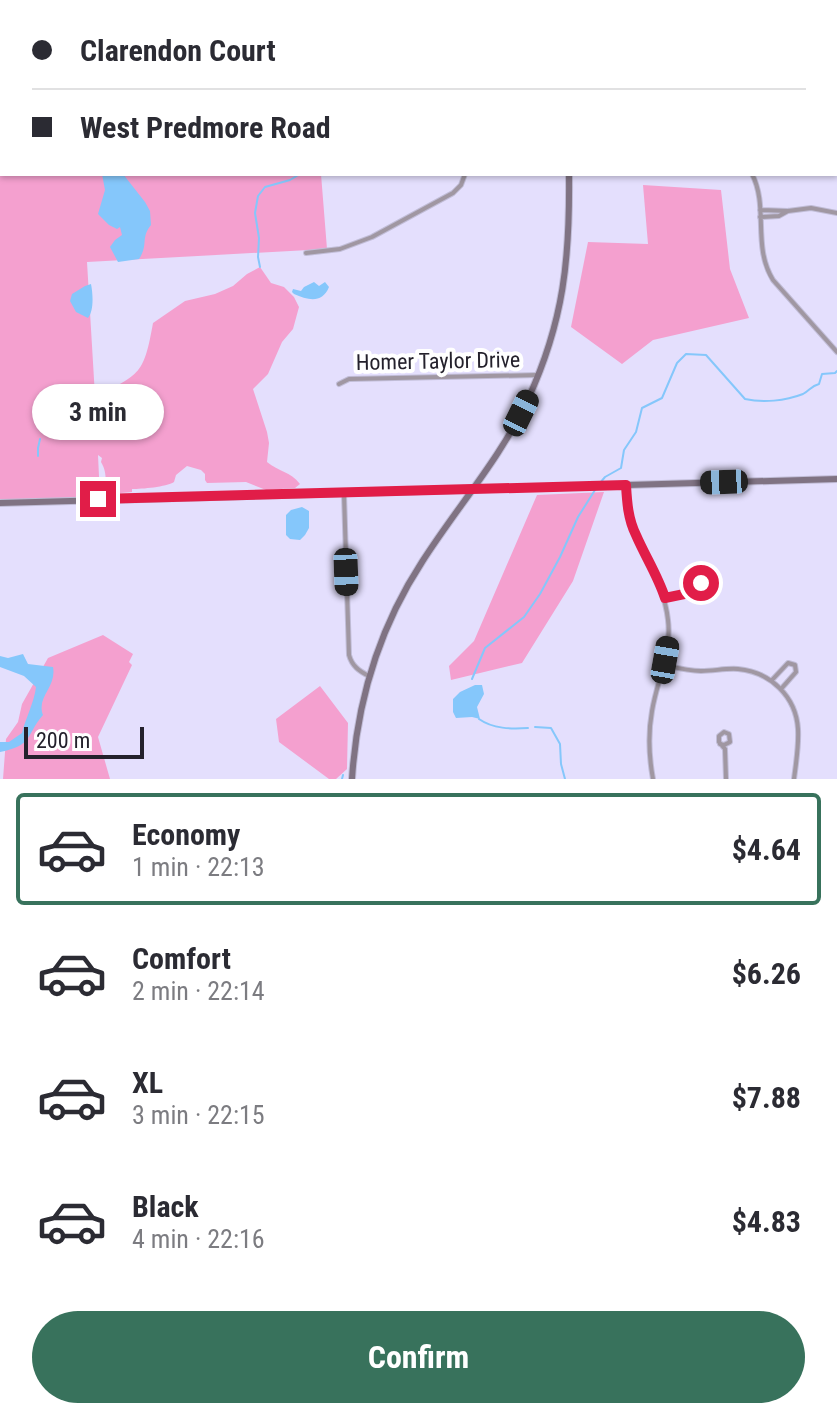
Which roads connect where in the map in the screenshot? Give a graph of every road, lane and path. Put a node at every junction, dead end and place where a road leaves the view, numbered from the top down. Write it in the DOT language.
graph roads {
  1 [pos="464,176"];
  2 [pos="569,176"];
  3 [pos="753,176"];
  4 [pos="760,210"];
  5 [pos="788,211"];
  6 [pos="837,213"];
  7 [pos="760,217"];
  8 [pos="306,253"];
  9 [pos="837,352"];
  10 [pos="538,375"];
  11 [pos="339,384"];
  12 [pos="837,479"];
  13 [pos="626,485"];
  14 [pos="472,490"];
  15 [pos="344,494"];
  16 [pos="0,503"];
  17 [pos="696,593"];
  18 [pos="665,598"];
  19 [pos="664,665"];
  20 [pos="369,676"];
  21 [pos="772,680"];
  22 [pos="781,689"];
  23 [pos="727,746"];
  24 [pos="352,779"];
  25 [pos="653,779"];
  26 [pos="726,779"];
  27 [pos="794,779"];
  1 -- 8 [label="street"];
  2 -- 10 [label="street"];
  3 -- 4 [label="street"];
  4 -- 5 [label="street"];
  4 -- 7 [label="street"];
  5 -- 6 [label="street"];
  5 -- 7 [label="street"];
  7 -- 9 [label="street"];
  10 -- 11 [label="street, Homer Taylor Drive"];
  10 -- 14 [label="street"];
  12 -- 13 [label="street"];
  13 -- 14 [label="street"];
  13 -- 18 [label="street"];
  14 -- 15 [label="street"];
  14 -- 20 [label="street"];
  15 -- 16 [label="street"];
  15 -- 20 [label="street"];
  17 -- 17 [label="street"];
  17 -- 18 [label="street"];
  18 -- 19 [label="street"];
  19 -- 21 [label="street"];
  19 -- 25 [label="street"];
  20 -- 24 [label="street"];
  21 -- 22 [label="street"];
  21 -- 22 [label="street"];
  22 -- 27 [label="street"];
  23 -- 23 [label="street"];
  23 -- 26 [label="street"];
}
